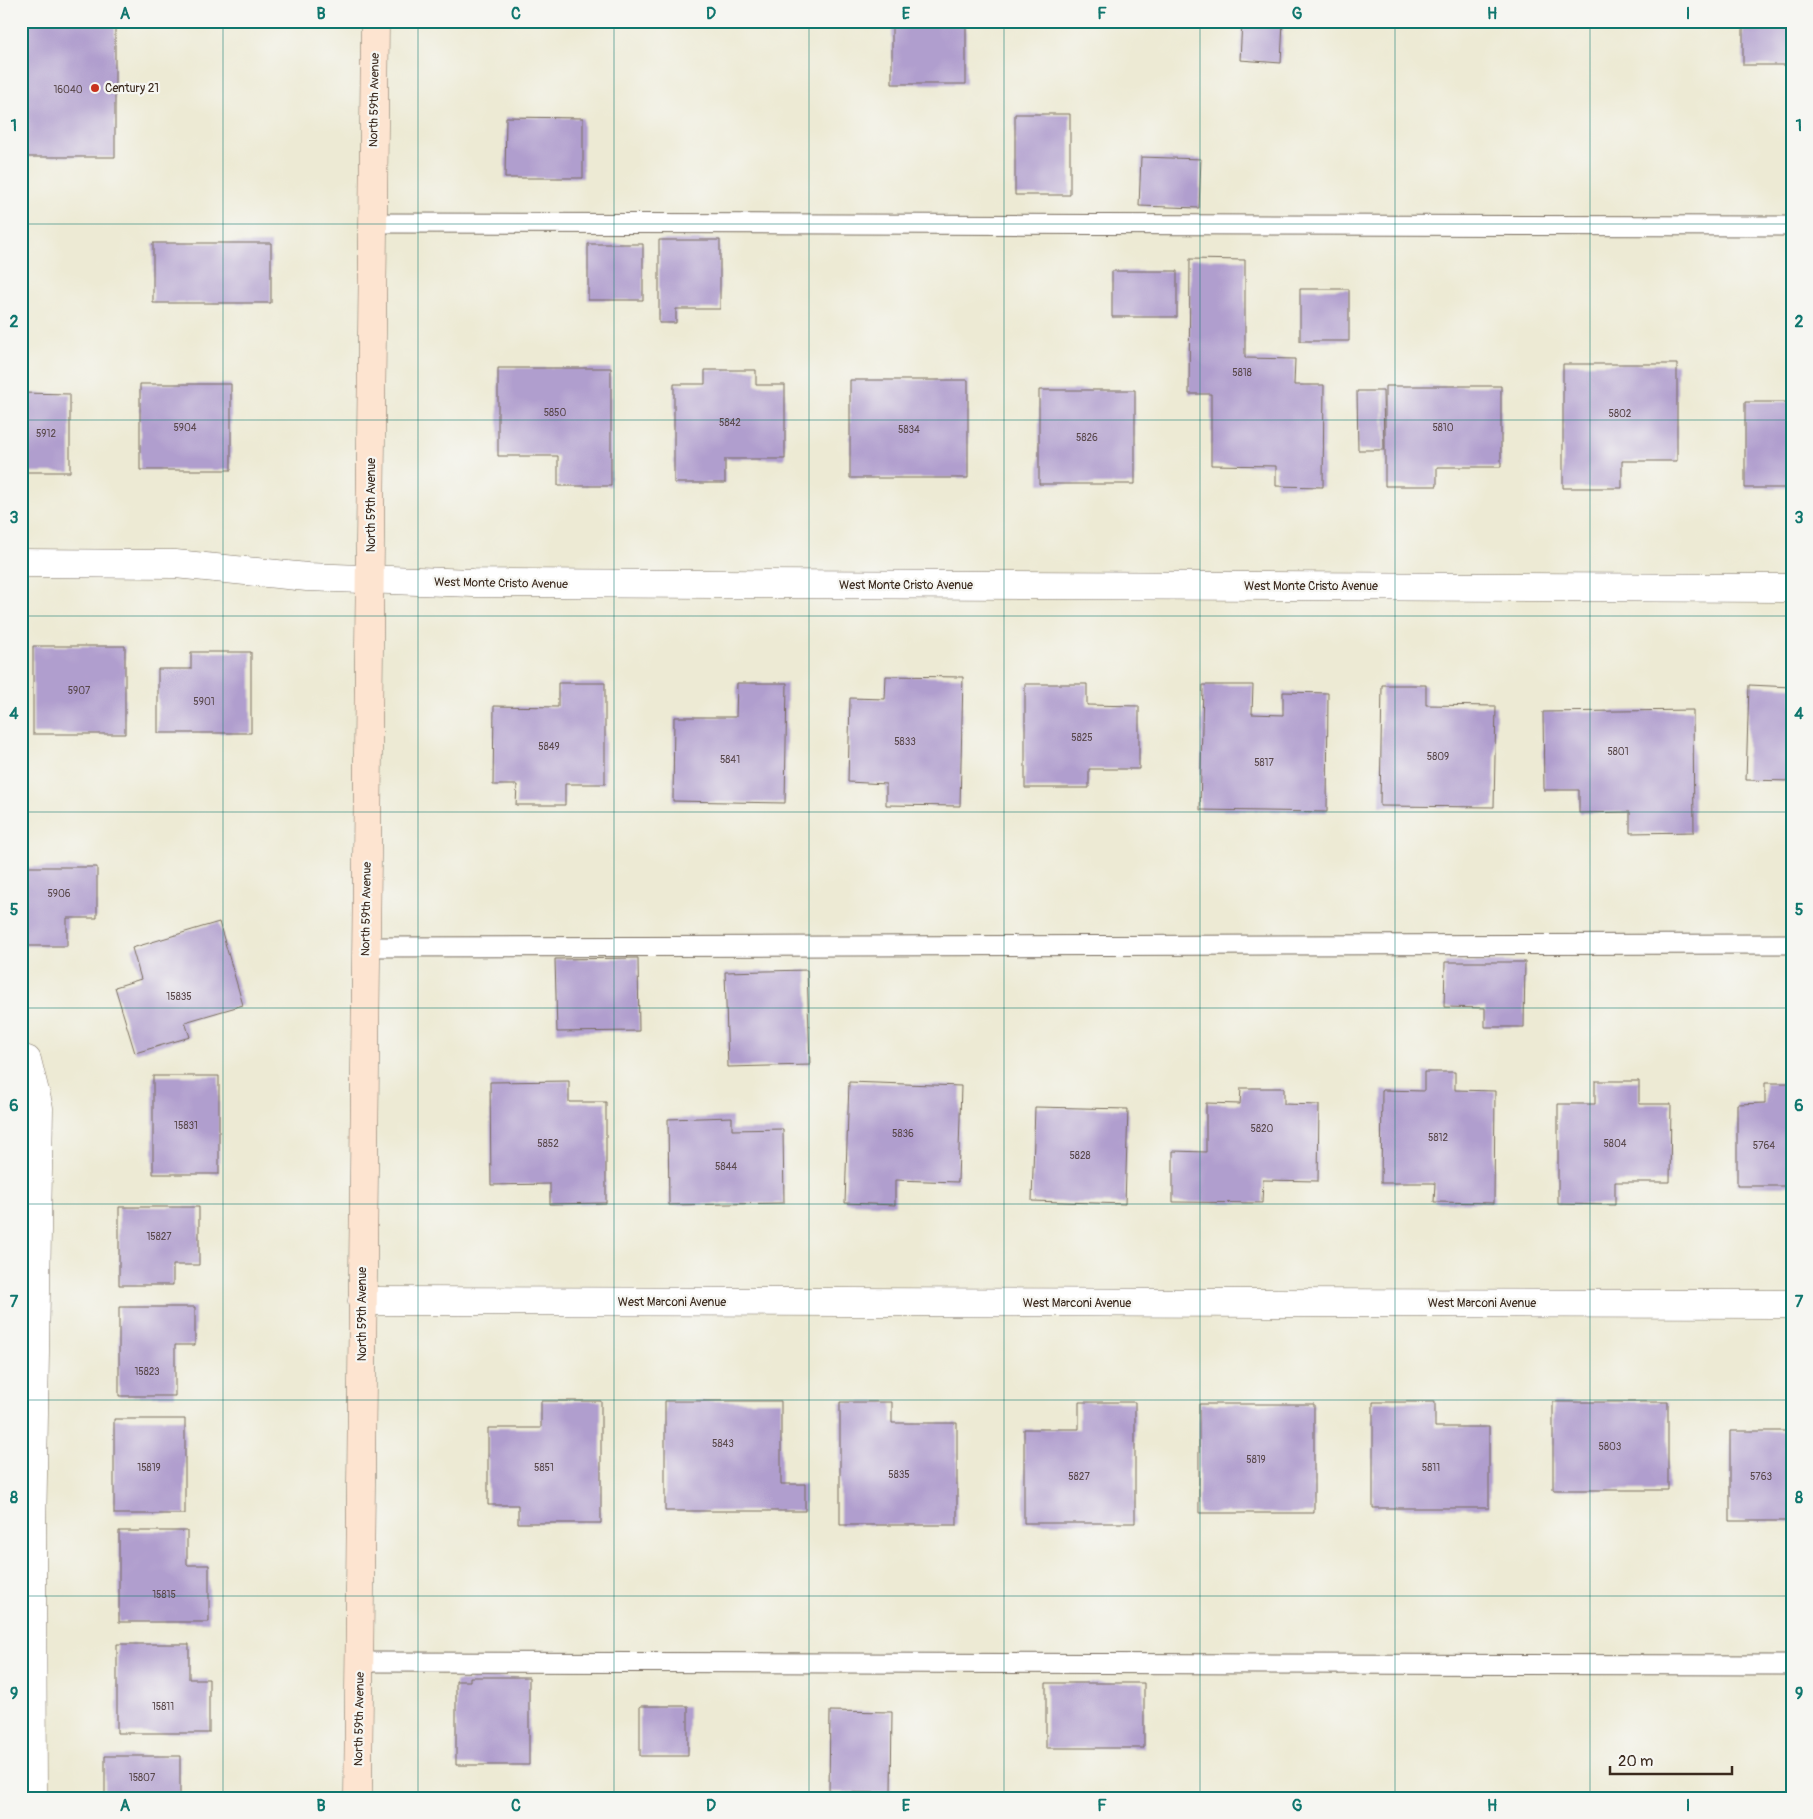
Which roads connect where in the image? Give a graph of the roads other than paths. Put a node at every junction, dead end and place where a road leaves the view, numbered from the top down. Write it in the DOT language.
graph roads {
  1 [pos="375,21"];
  2 [pos="373,223"];
  3 [pos="1792,226"];
  4 [pos="21,563"];
  5 [pos="371,580"];
  6 [pos="1792,588"];
  7 [pos="1792,944"];
  8 [pos="366,947"];
  9 [pos="24,1059"];
  10 [pos="362,1302"];
  11 [pos="1792,1304"];
  12 [pos="26,1536"];
  13 [pos="360,1662"];
  14 [pos="1792,1665"];
  15 [pos="33,1798"];
  16 [pos="358,1798"];
  1 -- 2 [label="main road, North 59th Avenue"];
  2 -- 3 [label="lane"];
  2 -- 5 [label="main road, North 59th Avenue"];
  4 -- 5 [label="street, West Monte Cristo Avenue"];
  5 -- 6 [label="street, West Monte Cristo Avenue"];
  5 -- 8 [label="main road, North 59th Avenue"];
  7 -- 8 [label="lane"];
  8 -- 10 [label="main road, North 59th Avenue"];
  9 -- 12 [label="street"];
  10 -- 11 [label="street, West Marconi Avenue"];
  10 -- 13 [label="main road, North 59th Avenue"];
  12 -- 15 [label="street"];
  13 -- 14 [label="lane"];
  13 -- 16 [label="main road, North 59th Avenue"];
}
